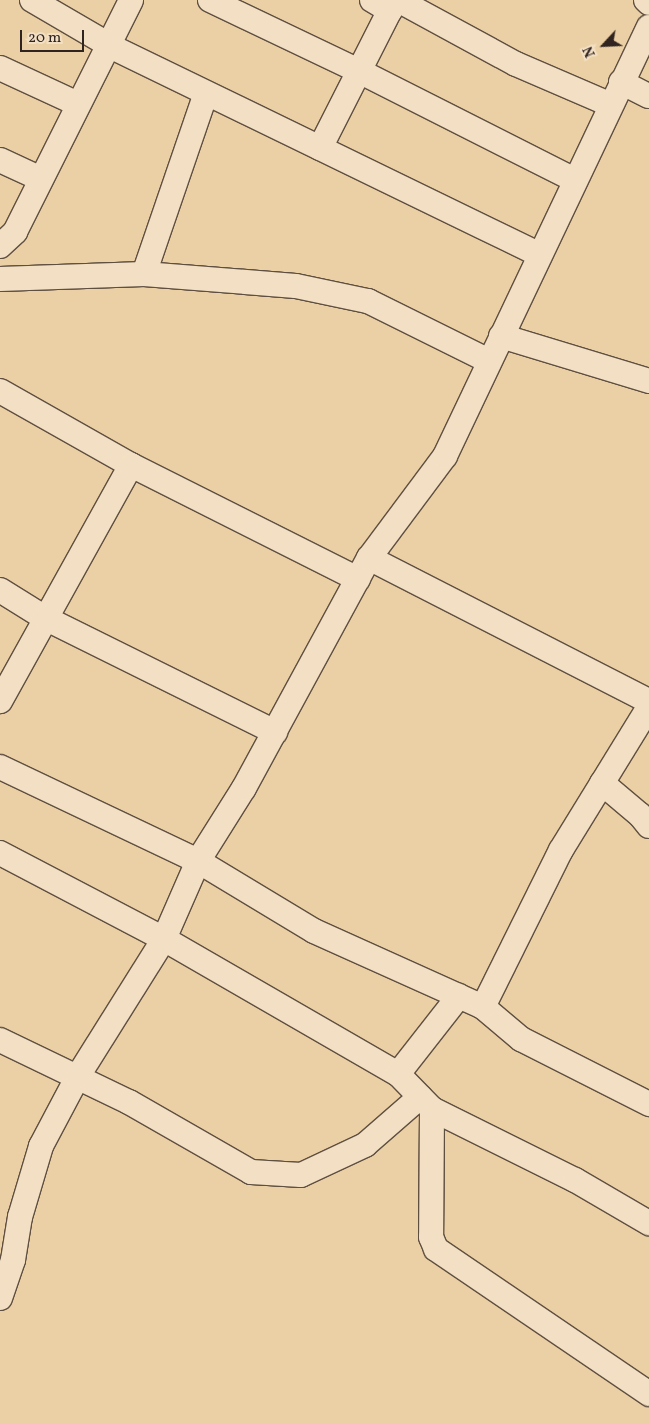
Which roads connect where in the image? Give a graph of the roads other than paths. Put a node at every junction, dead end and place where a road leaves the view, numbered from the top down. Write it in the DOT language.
graph roads {
  1 [pos="32,0"];
  2 [pos="131,0"];
  3 [pos="210,0"];
  4 [pos="646,0"];
  5 [pos="389,3"];
  6 [pos="649,3"];
  7 [pos="649,27"];
  8 [pos="108,44"];
  9 [pos="0,68"];
  10 [pos="360,71"];
  11 [pos="621,82"];
  12 [pos="206,93"];
  13 [pos="649,96"];
  14 [pos="78,104"];
  15 [pos="610,105"];
  16 [pos="320,148"];
  17 [pos="0,160"];
  18 [pos="41,180"];
  19 [pos="575,180"];
  20 [pos="0,246"];
  21 [pos="540,254"];
  22 [pos="144,274"];
  23 [pos="0,279"];
  24 [pos="501,336"];
  25 [pos="489,360"];
  26 [pos="649,381"];
  27 [pos="0,391"];
  28 [pos="131,465"];
  29 [pos="369,558"];
  30 [pos="358,579"];
  31 [pos="0,590"];
  32 [pos="45,618"];
  33 [pos="0,701"];
  34 [pos="649,701"];
  35 [pos="649,708"];
  36 [pos="275,732"];
  37 [pos="0,767"];
  38 [pos="602,783"];
  39 [pos="649,826"];
  40 [pos="0,853"];
  41 [pos="198,861"];
  42 [pos="164,939"];
  43 [pos="459,996"];
  44 [pos="483,1007"];
  45 [pos="0,1040"];
  46 [pos="398,1074"];
  47 [pos="78,1076"];
  48 [pos="426,1103"];
  49 [pos="649,1104"];
  50 [pos="649,1223"];
  51 [pos="8,1239"];
  52 [pos="0,1298"];
  53 [pos="649,1394"];
  1 -- 8 [label="street"];
  2 -- 8 [label="street"];
  3 -- 10 [label="street"];
  4 -- 6 [label="street"];
  5 -- 10 [label="street"];
  5 -- 15 [label="street"];
  7 -- 11 [label="street"];
  8 -- 12 [label="street"];
  8 -- 14 [label="street"];
  9 -- 14 [label="street"];
  10 -- 16 [label="street"];
  10 -- 19 [label="street"];
  11 -- 13 [label="street"];
  11 -- 15 [label="street"];
  12 -- 16 [label="street"];
  12 -- 22 [label="street"];
  14 -- 18 [label="street"];
  15 -- 19 [label="street"];
  16 -- 21 [label="street"];
  17 -- 18 [label="street"];
  18 -- 20 [label="street"];
  19 -- 21 [label="street"];
  21 -- 24 [label="street"];
  22 -- 23 [label="street"];
  22 -- 25 [label="street"];
  24 -- 25 [label="street"];
  24 -- 26 [label="street"];
  25 -- 29 [label="street"];
  27 -- 28 [label="street"];
  28 -- 30 [label="street"];
  28 -- 32 [label="street"];
  29 -- 30 [label="street"];
  29 -- 34 [label="street"];
  30 -- 36 [label="street"];
  31 -- 32 [label="street"];
  32 -- 33 [label="street"];
  32 -- 36 [label="street"];
  35 -- 38 [label="street"];
  36 -- 41 [label="street"];
  37 -- 41 [label="street"];
  38 -- 39 [label="street"];
  38 -- 44 [label="street"];
  40 -- 42 [label="street"];
  41 -- 42 [label="street"];
  41 -- 43 [label="street"];
  42 -- 46 [label="street"];
  42 -- 47 [label="street"];
  43 -- 44 [label="street"];
  43 -- 46 [label="street"];
  44 -- 49 [label="street"];
  45 -- 47 [label="street"];
  46 -- 48 [label="street"];
  47 -- 48 [label="street"];
  47 -- 51 [label="street"];
  48 -- 50 [label="street"];
  48 -- 53 [label="street"];
  51 -- 52 [label="street"];
}
